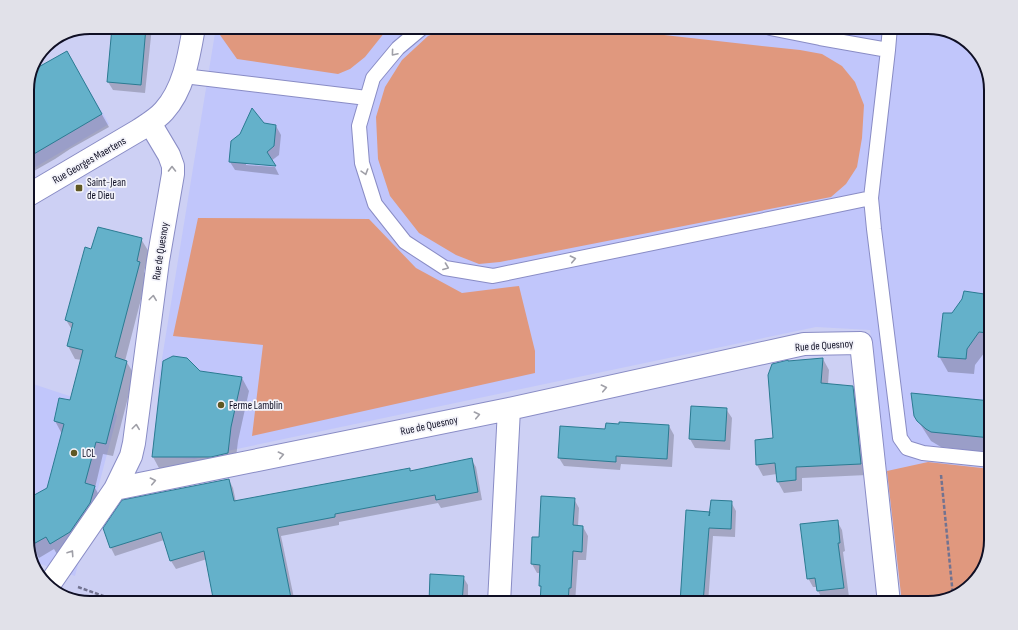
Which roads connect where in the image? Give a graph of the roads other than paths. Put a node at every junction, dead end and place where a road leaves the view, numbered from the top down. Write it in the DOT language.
graph roads {
  1 [pos="193,34"];
  2 [pos="415,34"];
  3 [pos="799,34"];
  4 [pos="889,34"];
  5 [pos="888,50"];
  6 [pos="184,76"];
  7 [pos="367,98"];
  8 [pos="150,123"];
  9 [pos="34,192"];
  10 [pos="871,198"];
  11 [pos="509,408"];
  12 [pos="984,459"];
  13 [pos="115,489"];
  14 [pos="52,581"];
  15 [pos="499,596"];
  16 [pos="888,596"];
  1 -- 6 [label="street"];
  2 -- 7 [label="lane, one-way"];
  3 -- 5 [label="lane"];
  4 -- 5 [label="lane"];
  5 -- 10 [label="lane"];
  6 -- 7 [label="lane"];
  6 -- 8 [label="street"];
  7 -- 10 [label="lane, one-way"];
  8 -- 9 [label="street, Rue Georges Maertens"];
  13 -- 8 [label="street, Rue de Quesnoy, one-way"];
  10 -- 12 [label="lane"];
  13 -- 11 [label="street, Rue de Quesnoy, one-way"];
  11 -- 15 [label="street"];
  11 -- 16 [label="street, Rue de Quesnoy, one-way"];
  14 -- 13 [label="street, Rue de Quesnoy, one-way"];
}
